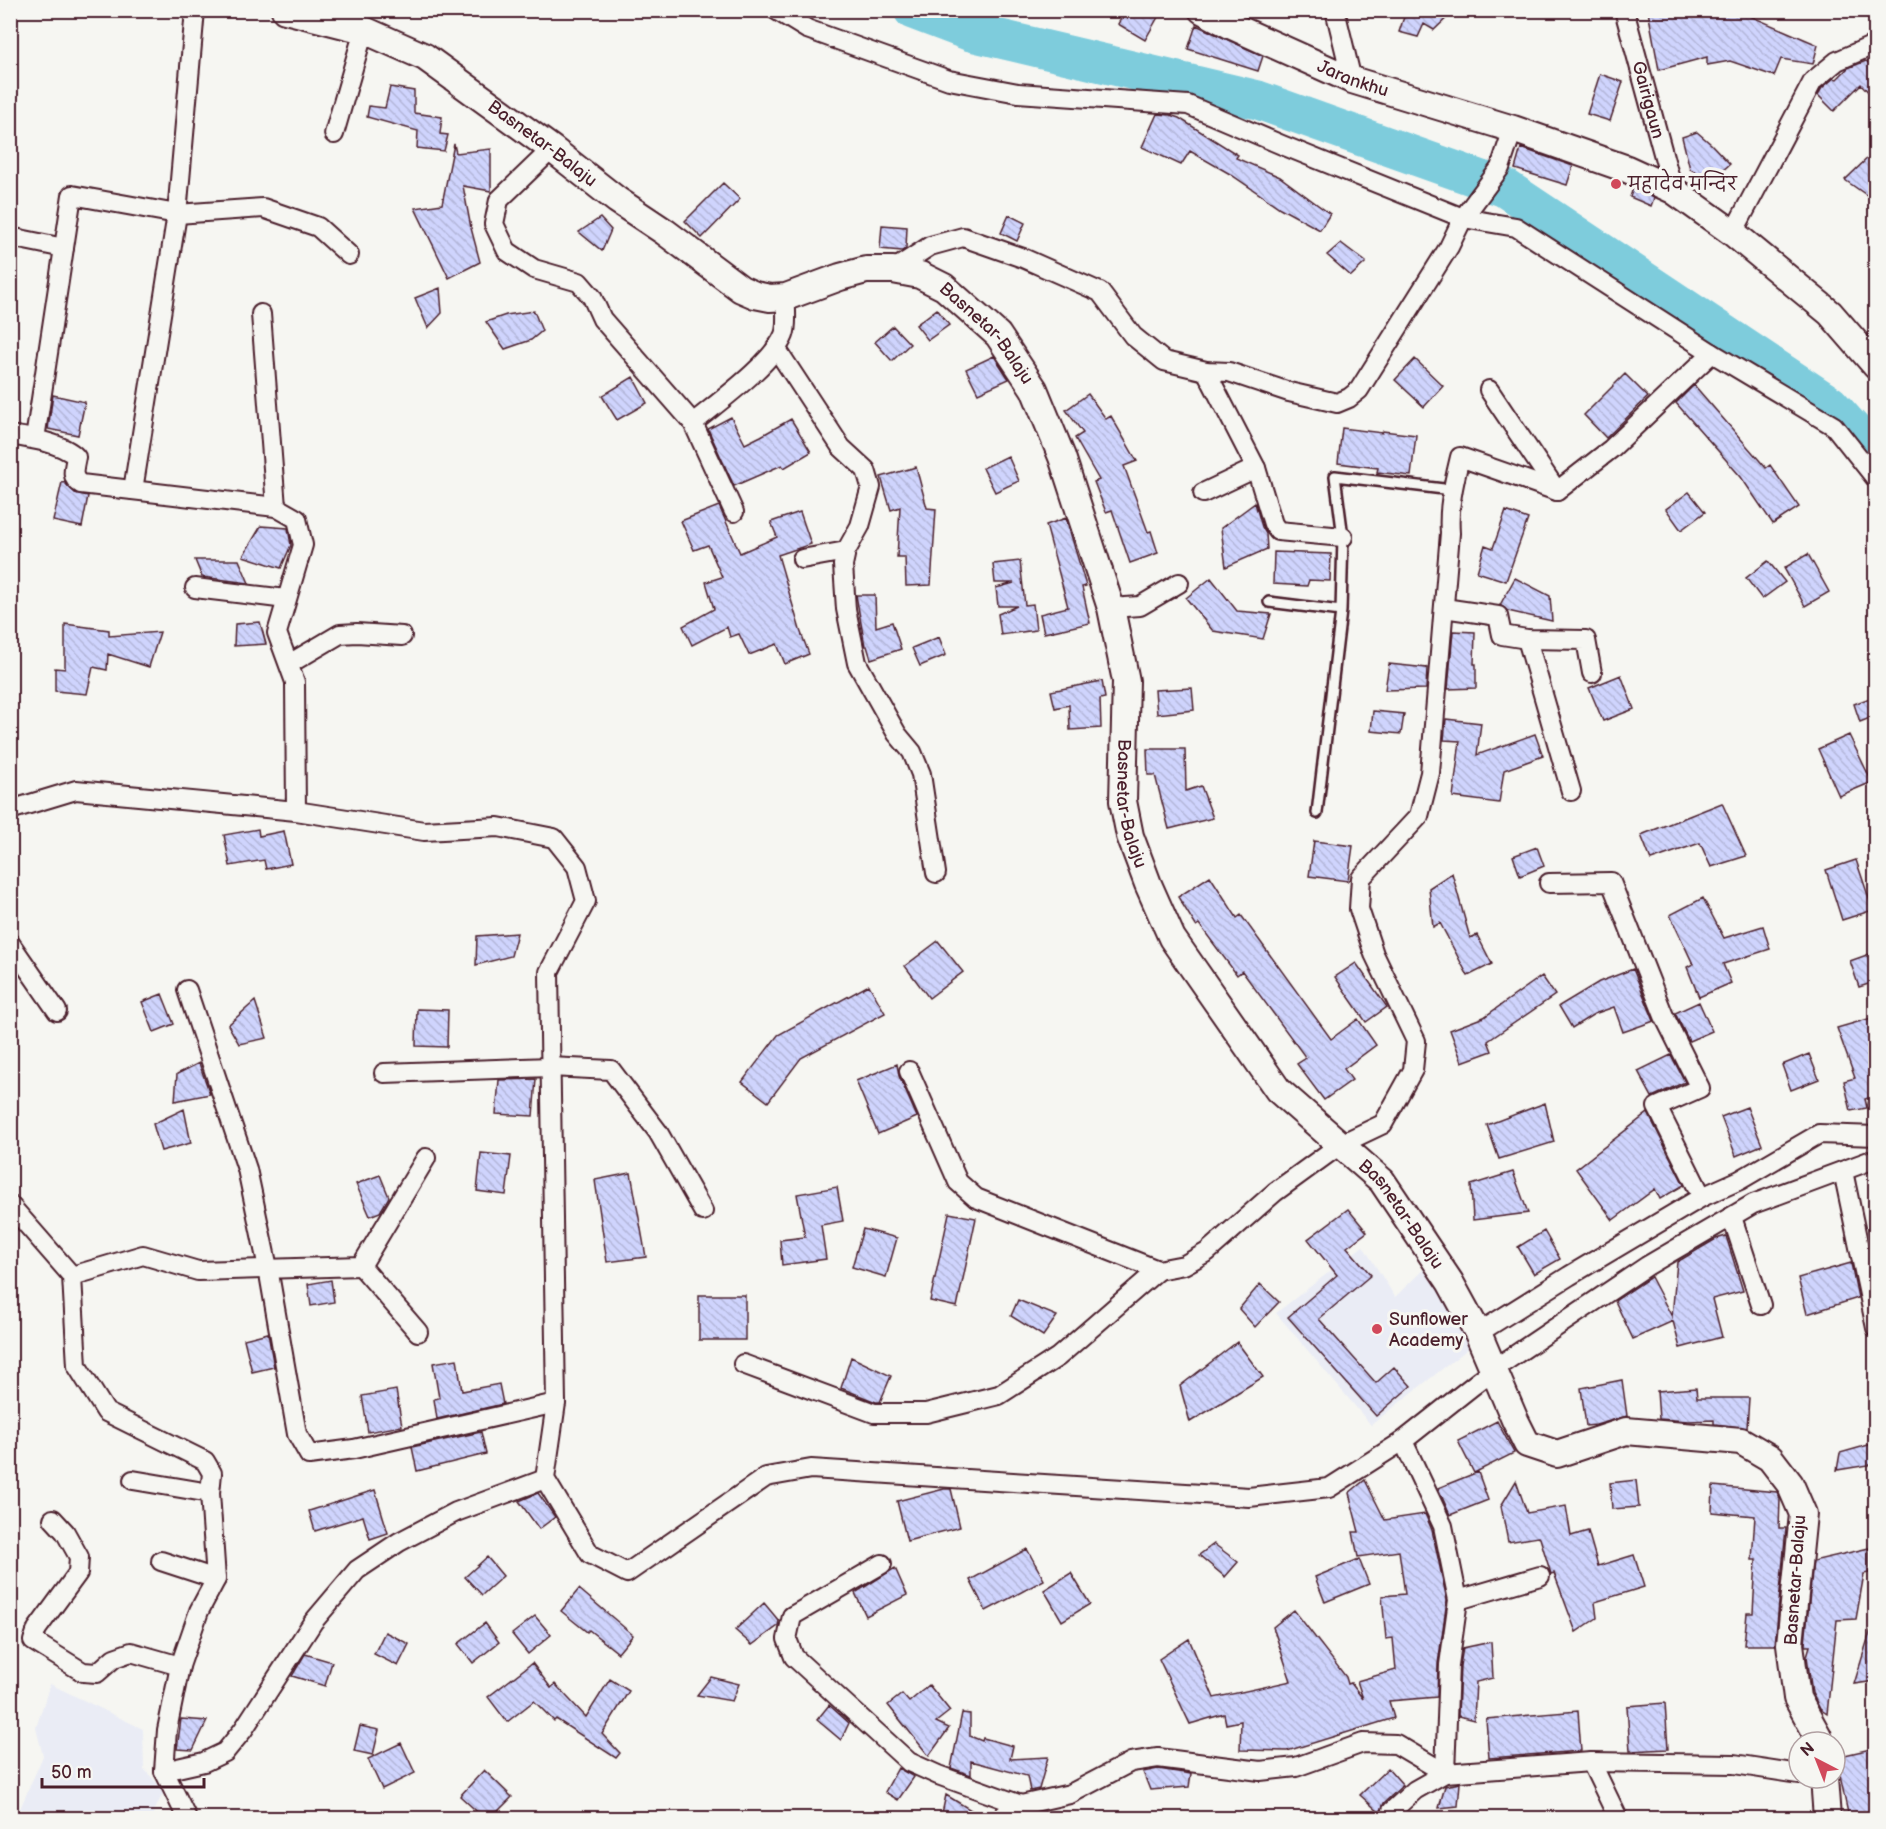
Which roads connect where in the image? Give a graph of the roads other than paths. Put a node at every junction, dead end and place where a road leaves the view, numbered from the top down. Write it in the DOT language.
graph roads {
  1 [pos="195,10"];
  2 [pos="285,10"];
  3 [pos="777,10"];
  4 [pos="1202,10"];
  5 [pos="1335,10"];
  6 [pos="1624,10"];
  7 [pos="364,30"];
  8 [pos="1875,44"];
  9 [pos="1352,80"];
  10 [pos="1513,129"];
  11 [pos="334,134"];
  12 [pos="552,149"];
  13 [pos="1673,190"];
  14 [pos="177,214"];
  15 [pos="1463,218"];
  16 [pos="1733,233"];
  17 [pos="10,237"];
  18 [pos="64,248"];
  19 [pos="349,255"];
  20 [pos="893,270"];
  21 [pos="786,297"];
  22 [pos="261,314"];
  23 [pos="776,348"];
  24 [pos="1712,353"];
  25 [pos="1875,366"];
  26 [pos="1206,371"];
  27 [pos="1489,390"];
  28 [pos="693,423"];
  29 [pos="10,435"];
  30 [pos="35,439"];
  31 [pos="1256,468"];
  32 [pos="1875,479"];
  33 [pos="133,490"];
  34 [pos="1452,490"];
  35 [pos="1557,491"];
  36 [pos="1203,493"];
  37 [pos="276,507"];
  38 [pos="734,512"];
  39 [pos="1343,537"];
  40 [pos="846,551"];
  41 [pos="802,559"];
  42 [pos="1179,583"];
  43 [pos="195,588"];
  44 [pos="286,599"];
  45 [pos="1269,602"];
  46 [pos="1112,608"];
  47 [pos="1444,608"];
  48 [pos="1341,611"];
  49 [pos="402,636"];
  50 [pos="1527,639"];
  51 [pos="289,664"];
  52 [pos="1592,673"];
  53 [pos="1571,791"];
  54 [pos="10,810"];
  55 [pos="296,811"];
  56 [pos="1317,813"];
  57 [pos="936,873"];
  58 [pos="1549,883"];
  59 [pos="10,943"];
  60 [pos="187,990"];
  61 [pos="57,1011"];
  62 [pos="550,1067"];
  63 [pos="909,1071"];
  64 [pos="384,1073"];
  65 [pos="1875,1137"];
  66 [pos="1341,1144"];
  67 [pos="426,1158"];
  68 [pos="1875,1162"];
  69 [pos="1843,1171"];
  70 [pos="1740,1180"];
  71 [pos="1702,1197"];
  72 [pos="1754,1204"];
  73 [pos="10,1205"];
  74 [pos="703,1211"];
  75 [pos="1732,1217"];
  76 [pos="361,1266"];
  77 [pos="268,1268"];
  78 [pos="1158,1270"];
  79 [pos="72,1276"];
  80 [pos="1761,1305"];
  81 [pos="1875,1328"];
  82 [pos="418,1332"];
  83 [pos="1478,1333"];
  84 [pos="743,1364"];
  85 [pos="1494,1370"];
  86 [pos="556,1403"];
  87 [pos="1403,1441"];
  88 [pos="545,1479"];
  89 [pos="133,1480"];
  90 [pos="210,1493"];
  91 [pos="52,1519"];
  92 [pos="161,1561"];
  93 [pos="882,1564"];
  94 [pos="1539,1576"];
  95 [pos="216,1579"];
  96 [pos="1458,1600"];
  97 [pos="180,1666"];
  98 [pos="1814,1730"];
  99 [pos="1591,1762"];
  100 [pos="164,1771"];
  101 [pos="1787,1772"];
  102 [pos="1445,1773"];
  103 [pos="1825,1790"];
  104 [pos="1021,1805"];
  105 [pos="187,1818"];
  106 [pos="1002,1818"];
  107 [pos="1391,1818"];
  108 [pos="1618,1818"];
  109 [pos="1827,1818"];
  1 -- 14 [label="street"];
  2 -- 7 [label="street, Basnetar-Balaju"];
  3 -- 15 [label="street"];
  4 -- 9 [label="street, Jarankhu"];
  5 -- 9 [label="street"];
  6 -- 13 [label="street, Gairigaun"];
  7 -- 11 [label="street"];
  7 -- 12 [label="street, Basnetar-Balaju"];
  8 -- 16 [label="street"];
  9 -- 10 [label="street, Jarankhu"];
  10 -- 13 [label="street, Jarankhu"];
  10 -- 15 [label="street"];
  12 -- 21 [label="street, Basnetar-Balaju"];
  12 -- 28 [label="street"];
  13 -- 16 [label="street, Jarankhu"];
  14 -- 18 [label="street"];
  14 -- 19 [label="street"];
  14 -- 33 [label="street"];
  15 -- 24 [label="street"];
  15 -- 26 [label="street"];
  16 -- 25 [label="street, Jarankhu"];
  17 -- 18 [label="street"];
  18 -- 30 [label="street"];
  20 -- 21 [label="street, Basnetar-Balaju"];
  20 -- 26 [label="street"];
  20 -- 46 [label="street, Basnetar-Balaju"];
  21 -- 23 [label="street"];
  22 -- 37 [label="street"];
  23 -- 28 [label="street"];
  23 -- 40 [label="street"];
  24 -- 32 [label="street"];
  24 -- 35 [label="street"];
  26 -- 31 [label="street"];
  27 -- 35 [label="street"];
  28 -- 38 [label="street"];
  29 -- 30 [label="street"];
  30 -- 33 [label="street"];
  31 -- 36 [label="street"];
  31 -- 39 [label="street"];
  33 -- 37 [label="street"];
  34 -- 35 [label="street"];
  34 -- 39 [label="lane"];
  34 -- 47 [label="street"];
  37 -- 44 [label="street"];
  39 -- 48 [label="lane"];
  40 -- 41 [label="street"];
  40 -- 57 [label="street"];
  42 -- 46 [label="street"];
  43 -- 44 [label="street"];
  44 -- 51 [label="street"];
  45 -- 48 [label="lane"];
  46 -- 66 [label="street, Basnetar-Balaju"];
  47 -- 50 [label="street"];
  47 -- 66 [label="street"];
  48 -- 56 [label="lane"];
  49 -- 51 [label="street"];
  50 -- 52 [label="street"];
  50 -- 53 [label="street"];
  51 -- 55 [label="street"];
  54 -- 55 [label="street"];
  55 -- 62 [label="street"];
  58 -- 71 [label="street"];
  59 -- 61 [label="street"];
  60 -- 77 [label="street"];
  62 -- 64 [label="street"];
  62 -- 74 [label="street"];
  62 -- 86 [label="street"];
  63 -- 78 [label="street"];
  65 -- 70 [label="street"];
  66 -- 78 [label="street"];
  66 -- 83 [label="street, Basnetar-Balaju"];
  67 -- 76 [label="street"];
  68 -- 69 [label="street"];
  69 -- 72 [label="street"];
  69 -- 81 [label="street"];
  70 -- 71 [label="street"];
  70 -- 72 [label="street"];
  71 -- 83 [label="street"];
  72 -- 75 [label="street"];
  73 -- 79 [label="street"];
  75 -- 80 [label="street"];
  75 -- 85 [label="street"];
  76 -- 77 [label="street"];
  76 -- 82 [label="street"];
  77 -- 79 [label="street"];
  77 -- 86 [label="street"];
  78 -- 84 [label="street"];
  79 -- 90 [label="street"];
  83 -- 85 [label="street, Basnetar-Balaju"];
  85 -- 87 [label="street"];
  85 -- 98 [label="street, Basnetar-Balaju"];
  86 -- 88 [label="street"];
  87 -- 88 [label="street"];
  87 -- 96 [label="street"];
  88 -- 100 [label="street"];
  89 -- 90 [label="street"];
  90 -- 95 [label="street"];
  91 -- 97 [label="street"];
  92 -- 95 [label="street"];
  93 -- 104 [label="street"];
  94 -- 96 [label="street"];
  95 -- 97 [label="street"];
  96 -- 102 [label="street"];
  97 -- 100 [label="street"];
  99 -- 101 [label="street"];
  99 -- 102 [label="street"];
  99 -- 108 [label="street"];
  100 -- 105 [label="street"];
  102 -- 104 [label="street"];
  102 -- 107 [label="street"];
  103 -- 109 [label="street"];
  104 -- 106 [label="street"];
}
